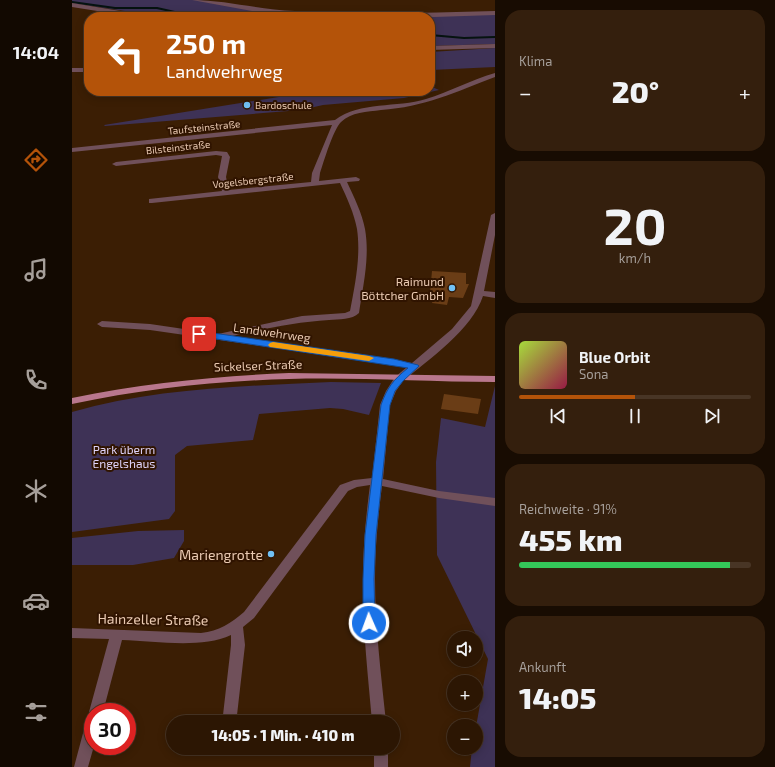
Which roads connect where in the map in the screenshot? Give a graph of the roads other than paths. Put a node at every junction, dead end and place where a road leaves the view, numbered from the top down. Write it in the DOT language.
graph roads {
  1 [pos="195,0"];
  2 [pos="72,5"];
  3 [pos="115,12"];
  4 [pos="284,12"];
  5 [pos="495,13"];
  6 [pos="435,15"];
  7 [pos="495,46"];
  8 [pos="435,48"];
  9 [pos="72,70"];
  10 [pos="84,70"];
  11 [pos="495,75"];
  12 [pos="337,122"];
  13 [pos="72,150"];
  14 [pos="116,164"];
  15 [pos="356,179"];
  16 [pos="343,181"];
  17 [pos="316,184"];
  18 [pos="226,193"];
  19 [pos="152,201"];
  20 [pos="495,215"];
  21 [pos="492,239"];
  22 [pos="479,293"];
  23 [pos="495,296"];
  24 [pos="102,324"];
  25 [pos="214,337"];
  26 [pos="414,366"];
  27 [pos="495,379"];
  28 [pos="72,402"];
  29 [pos="377,482"];
  30 [pos="495,502"];
  31 [pos="237,626"];
  32 [pos="72,633"];
  33 [pos="117,635"];
  34 [pos="98,703"];
  35 [pos="230,715"];
  36 [pos="378,715"];
  37 [pos="84,755"];
  38 [pos="381,755"];
  39 [pos="81,767"];
  40 [pos="381,767"];
  1 -- 4 [label="street"];
  2 -- 3 [label="street"];
  5 -- 6 [label="street"];
  7 -- 8 [label="street"];
  9 -- 10 [label="street"];
  11 -- 12 [label="street"];
  12 -- 13 [label="street, Taufsteinstraße"];
  12 -- 17 [label="street"];
  14 -- 18 [label="street, Bilsteinstraße"];
  15 -- 16 [label="street, Vogelsbergstraße"];
  16 -- 17 [label="street, Vogelsbergstraße"];
  16 -- 25 [label="street"];
  17 -- 18 [label="street, Vogelsbergstraße"];
  18 -- 19 [label="street, Vogelsbergstraße"];
  20 -- 21 [label="street"];
  21 -- 22 [label="street"];
  22 -- 23 [label="street"];
  22 -- 26 [label="street"];
  24 -- 25 [label="street, Landwehrweg"];
  25 -- 26 [label="street, Landwehrweg"];
  26 -- 29 [label="street"];
  27 -- 28 [label="main road, Sickelser Straße"];
  29 -- 30 [label="street, Hainzeller Straße"];
  29 -- 31 [label="street, Hainzeller Straße"];
  29 -- 36 [label="street"];
  31 -- 33 [label="street, Hainzeller Straße"];
  31 -- 35 [label="street"];
  32 -- 33 [label="street, Hainzeller Straße"];
  33 -- 34 [label="street"];
  37 -- 39 [label="street"];
  38 -- 40 [label="street"];
}
